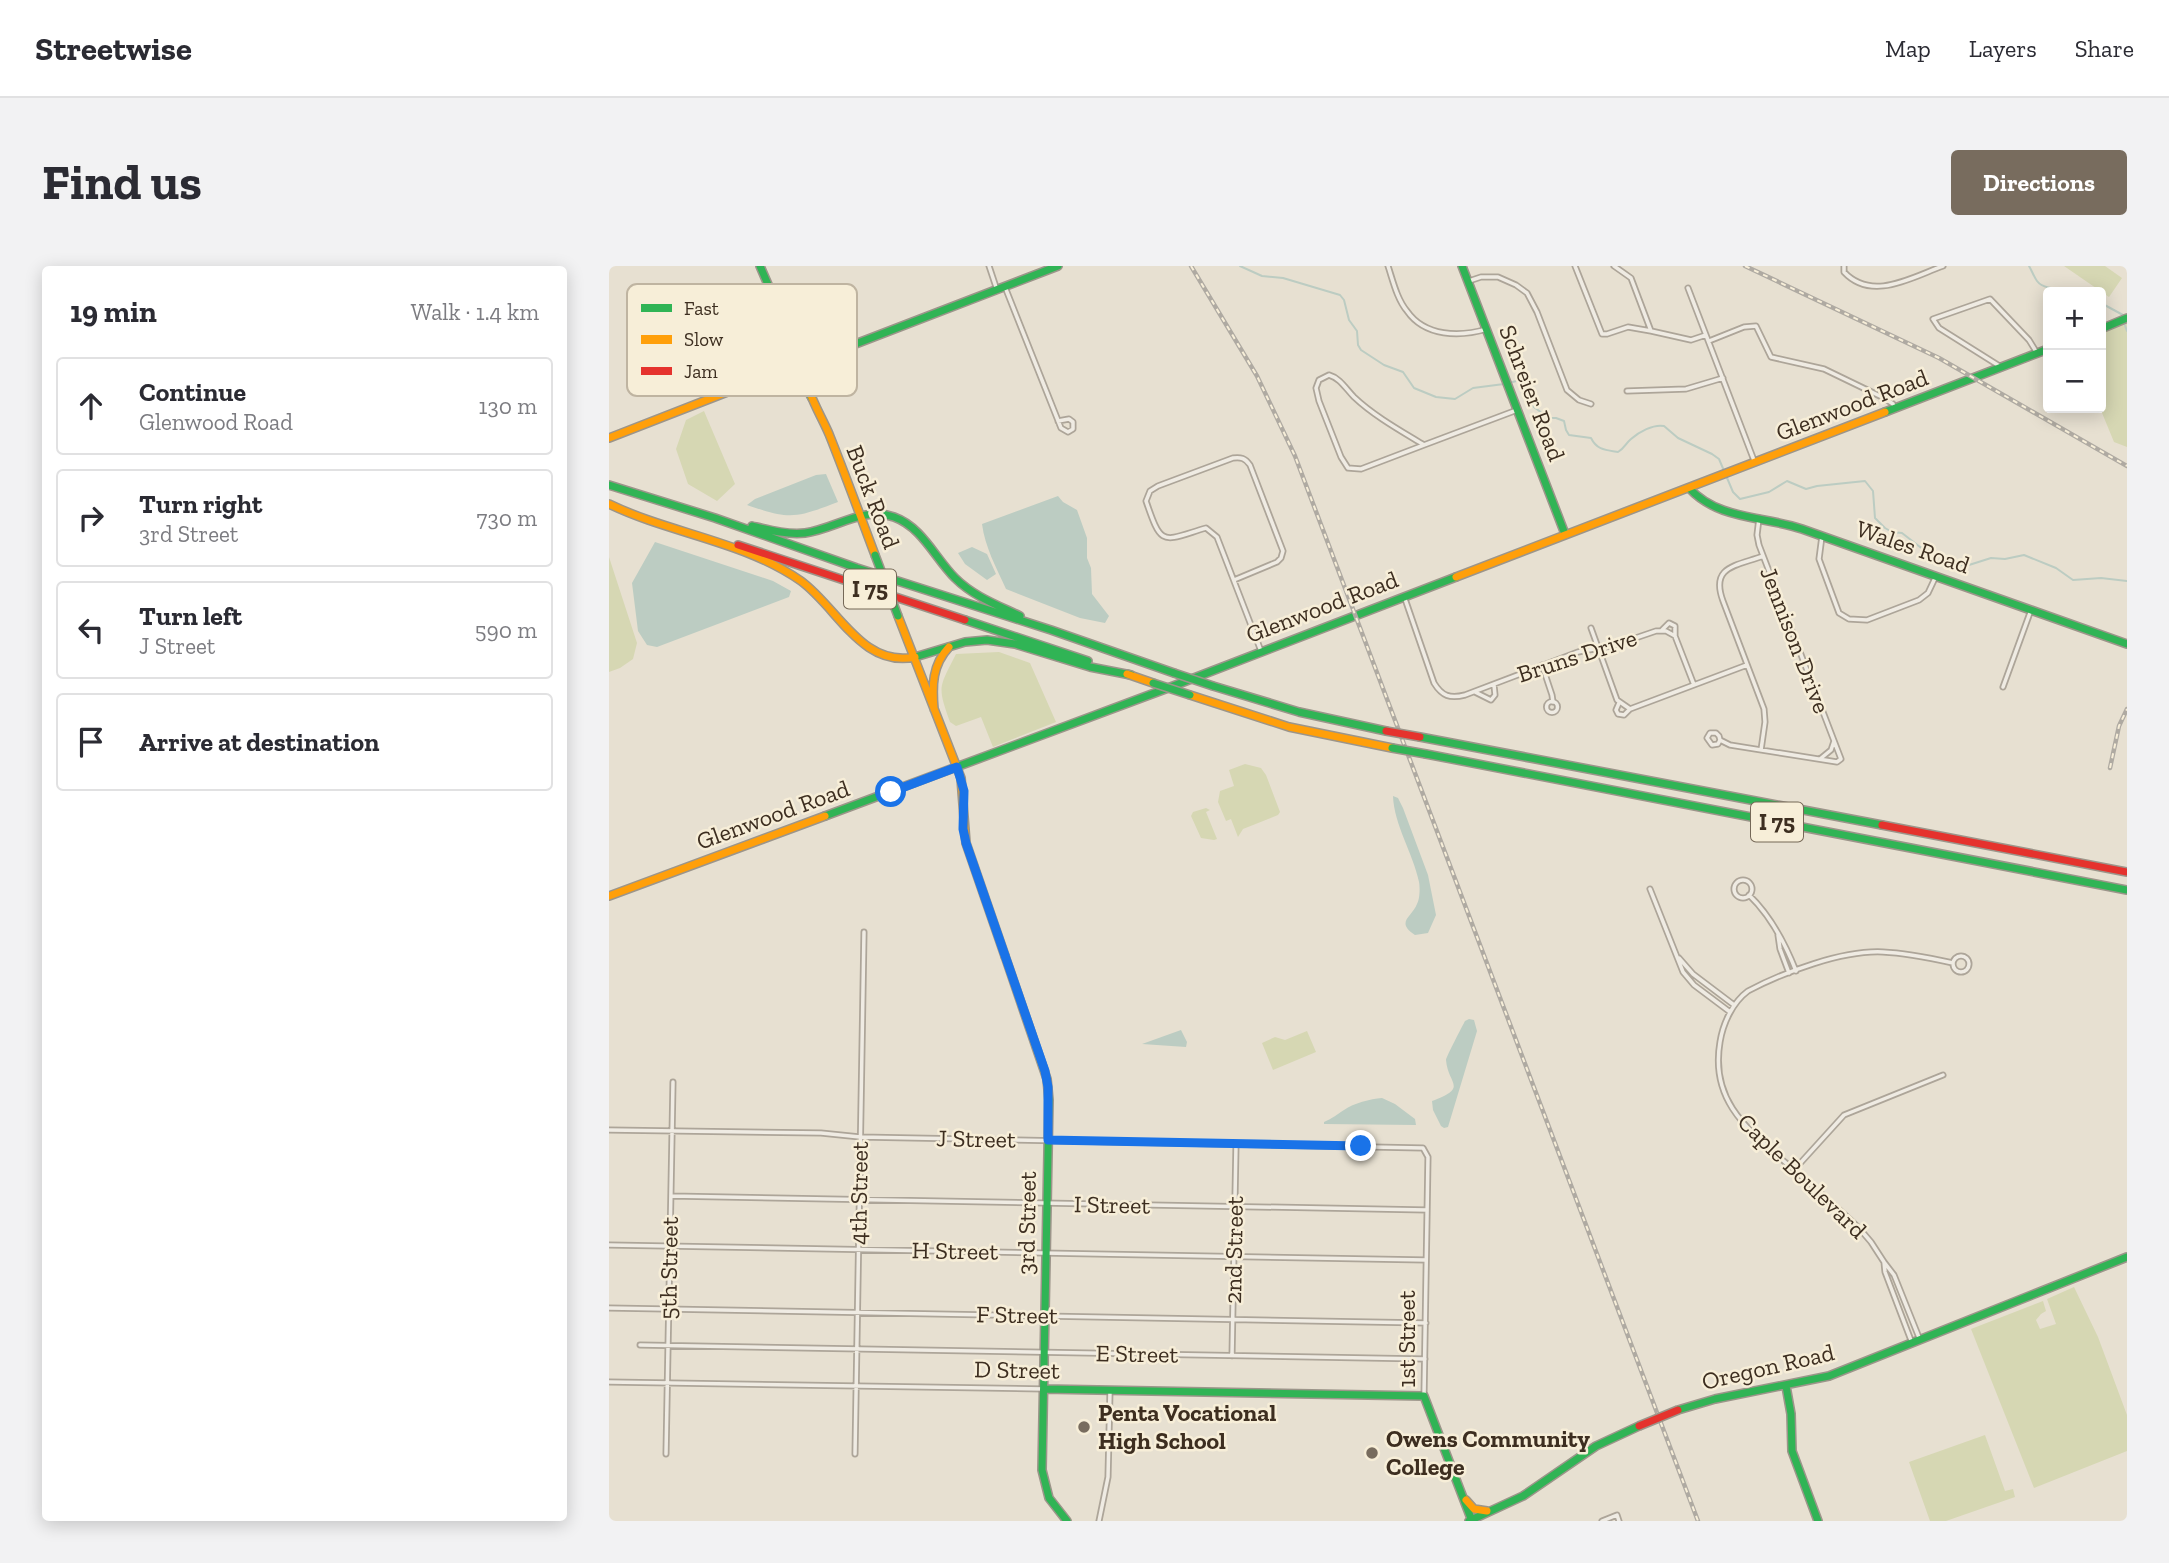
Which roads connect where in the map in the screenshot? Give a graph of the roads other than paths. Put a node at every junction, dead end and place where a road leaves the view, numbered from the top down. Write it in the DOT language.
graph roads {
  1 [pos="760,266"];
  2 [pos="989,266"];
  3 [pos="1058,266"];
  4 [pos="1388,266"];
  5 [pos="1462,266"];
  6 [pos="1575,266"];
  7 [pos="1614,266"];
  8 [pos="1844,266"];
  9 [pos="1943,266"];
  10 [pos="1468,282"];
  11 [pos="767,284"];
  12 [pos="1001,288"];
  13 [pos="1688,288"];
  14 [pos="2127,318"];
  15 [pos="2106,327"];
  16 [pos="1487,329"];
  17 [pos="1651,331"];
  18 [pos="1706,335"];
  19 [pos="1709,341"];
  20 [pos="857,345"];
  21 [pos="2045,350"];
  22 [pos="2036,353"];
  23 [pos="2001,367"];
  24 [pos="1723,377"];
  25 [pos="1627,391"];
  26 [pos="719,396"];
  27 [pos="812,398"];
  28 [pos="1591,404"];
  29 [pos="1895,409"];
  30 [pos="1518,410"];
  31 [pos="1058,421"];
  32 [pos="609,438"];
  33 [pos="1424,445"];
  34 [pos="1755,463"];
  35 [pos="609,485"];
  36 [pos="1689,488"];
  37 [pos="609,503"];
  38 [pos="860,515"];
  39 [pos="715,518"];
  40 [pos="1759,518"];
  41 [pos="1565,534"];
  42 [pos="1822,536"];
  43 [pos="1763,556"];
  44 [pos="1936,576"];
  45 [pos="1234,580"];
  46 [pos="1404,596"];
  47 [pos="2031,610"];
  48 [pos="1591,628"];
  49 [pos="1051,630"];
  50 [pos="1662,630"];
  51 [pos="1675,636"];
  52 [pos="954,644"];
  53 [pos="2127,645"];
  54 [pos="1598,648"];
  55 [pos="1261,651"];
  56 [pos="914,657"];
  57 [pos="1542,665"];
  58 [pos="1748,665"];
  59 [pos="1131,675"];
  60 [pos="1493,684"];
  61 [pos="1694,685"];
  62 [pos="2003,687"];
  63 [pos="1473,692"];
  64 [pos="1553,702"];
  65 [pos="1619,703"];
  66 [pos="934,709"];
  67 [pos="1630,709"];
  68 [pos="1834,738"];
  69 [pos="1720,740"];
  70 [pos="1761,750"];
  71 [pos="1820,759"];
  72 [pos="957,767"];
  73 [pos="2127,872"];
  74 [pos="1650,889"];
  75 [pos="2127,890"];
  76 [pos="1749,895"];
  77 [pos="609,896"];
  78 [pos="863,932"];
  79 [pos="1778,935"];
  80 [pos="1676,953"];
  81 [pos="1953,963"];
  82 [pos="1796,971"];
  83 [pos="1789,974"];
  84 [pos="1732,1009"];
  85 [pos="1944,1075"];
  86 [pos="673,1082"];
  87 [pos="609,1130"];
  88 [pos="672,1131"];
  89 [pos="860,1137"];
  90 [pos="1048,1140"];
  91 [pos="1236,1144"];
  92 [pos="1426,1150"];
  93 [pos="1794,1170"];
  94 [pos="671,1196"];
  95 [pos="859,1200"];
  96 [pos="1047,1203"];
  97 [pos="1235,1207"];
  98 [pos="1427,1210"];
  99 [pos="609,1245"];
  100 [pos="670,1247"];
  101 [pos="858,1250"];
  102 [pos="1046,1253"];
  103 [pos="1234,1256"];
  104 [pos="2127,1257"];
  105 [pos="1427,1260"];
  106 [pos="1884,1262"];
  107 [pos="609,1308"];
  108 [pos="669,1309"];
  109 [pos="857,1313"];
  110 [pos="1045,1316"];
  111 [pos="1233,1319"];
  112 [pos="1426,1323"];
  113 [pos="1916,1341"];
  114 [pos="640,1345"];
  115 [pos="668,1346"];
  116 [pos="856,1349"];
  117 [pos="1044,1353"];
  118 [pos="1232,1356"];
  119 [pos="1425,1359"];
  120 [pos="609,1382"];
  121 [pos="667,1383"];
  122 [pos="856,1386"];
  123 [pos="1786,1386"];
  124 [pos="1044,1390"];
  125 [pos="1110,1391"];
  126 [pos="1424,1396"];
  127 [pos="666,1454"];
  128 [pos="855,1454"];
  129 [pos="1462,1495"];
  130 [pos="1490,1511"];
  131 [pos="1067,1521"];
  132 [pos="1099,1521"];
  133 [pos="1471,1521"];
  134 [pos="1602,1521"];
  135 [pos="1619,1521"];
  136 [pos="1818,1521"];
  1 -- 11 [label="main road"];
  2 -- 12 [label="street"];
  3 -- 12 [label="main road"];
  4 -- 16 [label="street"];
  5 -- 10 [label="main road, Schreier Road"];
  6 -- 17 [label="street"];
  7 -- 17 [label="street"];
  8 -- 9 [label="street"];
  10 -- 16 [label="main road, Schreier Road"];
  10 -- 28 [label="street"];
  12 -- 20 [label="main road"];
  12 -- 31 [label="street"];
  13 -- 18 [label="street"];
  14 -- 15 [label="main road"];
  16 -- 30 [label="main road, Schreier Road"];
  17 -- 18 [label="street"];
  18 -- 19 [label="street"];
  19 -- 24 [label="street"];
  19 -- 29 [label="street"];
  21 -- 22 [label="main road, Glenwood Road"];
  22 -- 23 [label="main road, Glenwood Road"];
  22 -- 23 [label="street"];
  23 -- 29 [label="main road, Glenwood Road"];
  24 -- 25 [label="street"];
  24 -- 34 [label="street"];
  26 -- 32 [label="main road"];
  27 -- 38 [label="main road, Buck Road"];
  29 -- 34 [label="main road, Glenwood Road"];
  30 -- 33 [label="street"];
  30 -- 41 [label="main road, Schreier Road"];
  31 -- 31 [label="street"];
  33 -- 33 [label="street"];
  34 -- 36 [label="main road, Glenwood Road"];
  35 -- 39 [label="main road, I 75"];
  36 -- 40 [label="main road, Wales Road"];
  36 -- 41 [label="main road, Glenwood Road"];
  37 -- 56 [label="main road"];
  37 -- 59 [label="main road, I 75"];
  38 -- 39 [label="main road"];
  38 -- 49 [label="main road"];
  38 -- 56 [label="main road, Buck Road, bridge"];
  39 -- 49 [label="main road, I 75"];
  40 -- 42 [label="main road, Wales Road"];
  40 -- 43 [label="street, Jennison Drive"];
  41 -- 46 [label="main road, Glenwood Road"];
  42 -- 44 [label="main road, Wales Road"];
  42 -- 44 [label="street"];
  43 -- 58 [label="street"];
  43 -- 68 [label="street, Jennison Drive"];
  44 -- 47 [label="main road, Wales Road"];
  45 -- 45 [label="street"];
  45 -- 55 [label="street"];
  46 -- 55 [label="main road, Glenwood Road"];
  46 -- 63 [label="street, Bruns Drive"];
  47 -- 53 [label="main road, Wales Road"];
  47 -- 62 [label="street"];
  48 -- 54 [label="street"];
  49 -- 73 [label="main road, I 75, bridge"];
  50 -- 51 [label="street, Bruns Drive"];
  50 -- 51 [label="street, Bruns Drive"];
  50 -- 54 [label="street, Bruns Drive"];
  51 -- 61 [label="street"];
  52 -- 56 [label="main road"];
  52 -- 59 [label="main road"];
  52 -- 66 [label="main road"];
  54 -- 57 [label="street, Bruns Drive"];
  54 -- 65 [label="street"];
  55 -- 72 [label="main road, Glenwood Road"];
  56 -- 66 [label="main road, Buck Road"];
  57 -- 60 [label="street, Bruns Drive"];
  57 -- 64 [label="street"];
  58 -- 61 [label="street"];
  58 -- 70 [label="street"];
  59 -- 75 [label="main road, I 75, bridge"];
  60 -- 63 [label="street, Bruns Drive"];
  60 -- 63 [label="street, Bruns Drive"];
  61 -- 67 [label="street"];
  65 -- 67 [label="street"];
  65 -- 67 [label="street"];
  66 -- 72 [label="main road, Buck Road"];
  68 -- 71 [label="street"];
  68 -- 71 [label="street, Jennison Drive"];
  69 -- 70 [label="street"];
  70 -- 71 [label="street"];
  72 -- 77 [label="main road, Glenwood Road"];
  72 -- 90 [label="main road, 3rd Street"];
  74 -- 80 [label="street"];
  76 -- 76 [label="street"];
  76 -- 79 [label="street"];
  78 -- 89 [label="street, 4th Street"];
  79 -- 82 [label="street"];
  79 -- 83 [label="street"];
  80 -- 84 [label="street"];
  80 -- 84 [label="street"];
  81 -- 81 [label="street"];
  81 -- 82 [label="street"];
  82 -- 83 [label="street"];
  83 -- 84 [label="street"];
  84 -- 93 [label="street, Caple Boulevard"];
  85 -- 93 [label="street"];
  86 -- 88 [label="street, 5th Street"];
  87 -- 88 [label="street, J Street"];
  88 -- 89 [label="street, J Street"];
  88 -- 94 [label="street, 5th Street"];
  89 -- 90 [label="street, J Street"];
  89 -- 95 [label="street, 4th Street"];
  90 -- 91 [label="street, J Street"];
  90 -- 96 [label="main road, 3rd Street"];
  91 -- 92 [label="street, J Street"];
  91 -- 97 [label="street, 2nd Street"];
  92 -- 98 [label="street, 1st Street"];
  93 -- 106 [label="street, Caple Boulevard"];
  94 -- 95 [label="street, I Street"];
  94 -- 100 [label="street, 5th Street"];
  95 -- 96 [label="street, I Street"];
  95 -- 101 [label="street, 4th Street"];
  96 -- 97 [label="street, I Street"];
  96 -- 102 [label="main road, 3rd Street"];
  97 -- 98 [label="street, I Street"];
  97 -- 103 [label="street, 2nd Street"];
  98 -- 105 [label="street, 1st Street"];
  99 -- 100 [label="street, H Street"];
  100 -- 101 [label="street, H Street"];
  100 -- 108 [label="street, 5th Street"];
  101 -- 102 [label="street, H Street"];
  101 -- 109 [label="street, 4th Street"];
  102 -- 103 [label="street, H Street"];
  102 -- 110 [label="main road, 3rd Street"];
  103 -- 105 [label="street, H Street"];
  103 -- 111 [label="street, 2nd Street"];
  104 -- 113 [label="main road, Oregon Road"];
  105 -- 112 [label="street, 1st Street"];
  106 -- 113 [label="street, Caple Boulevard"];
  106 -- 113 [label="street, Caple Boulevard"];
  107 -- 108 [label="street, F Street"];
  108 -- 109 [label="street, F Street"];
  108 -- 115 [label="street, 5th Street"];
  109 -- 110 [label="street, F Street"];
  109 -- 116 [label="street, 4th Street"];
  110 -- 111 [label="street, F Street"];
  110 -- 117 [label="main road, 3rd Street"];
  111 -- 112 [label="street, F Street"];
  111 -- 118 [label="street, 2nd Street"];
  112 -- 119 [label="street, 1st Street"];
  113 -- 123 [label="main road, Oregon Road"];
  114 -- 115 [label="street, E Street"];
  115 -- 116 [label="street, E Street"];
  115 -- 121 [label="street, 5th Street"];
  116 -- 117 [label="street, E Street"];
  116 -- 122 [label="street, 4th Street"];
  117 -- 118 [label="street, E Street"];
  117 -- 124 [label="main road, 3rd Street"];
  118 -- 119 [label="street, E Street"];
  119 -- 126 [label="street, 1st Street"];
  120 -- 121 [label="street, D Street"];
  121 -- 122 [label="street, D Street"];
  121 -- 127 [label="street, 5th Street"];
  122 -- 124 [label="street, D Street"];
  122 -- 128 [label="street, 4th Street"];
  123 -- 130 [label="main road, Oregon Road, bridge"];
  123 -- 136 [label="main road"];
  124 -- 125 [label="main road, D Street"];
  124 -- 131 [label="main road, 3rd Street"];
  125 -- 126 [label="main road, D Street"];
  125 -- 132 [label="street"];
  126 -- 129 [label="main road, 1st Street"];
  129 -- 130 [label="main road"];
  129 -- 133 [label="main road, 1st Street"];
  130 -- 133 [label="main road, Oregon Road"];
  134 -- 135 [label="street"];
}
